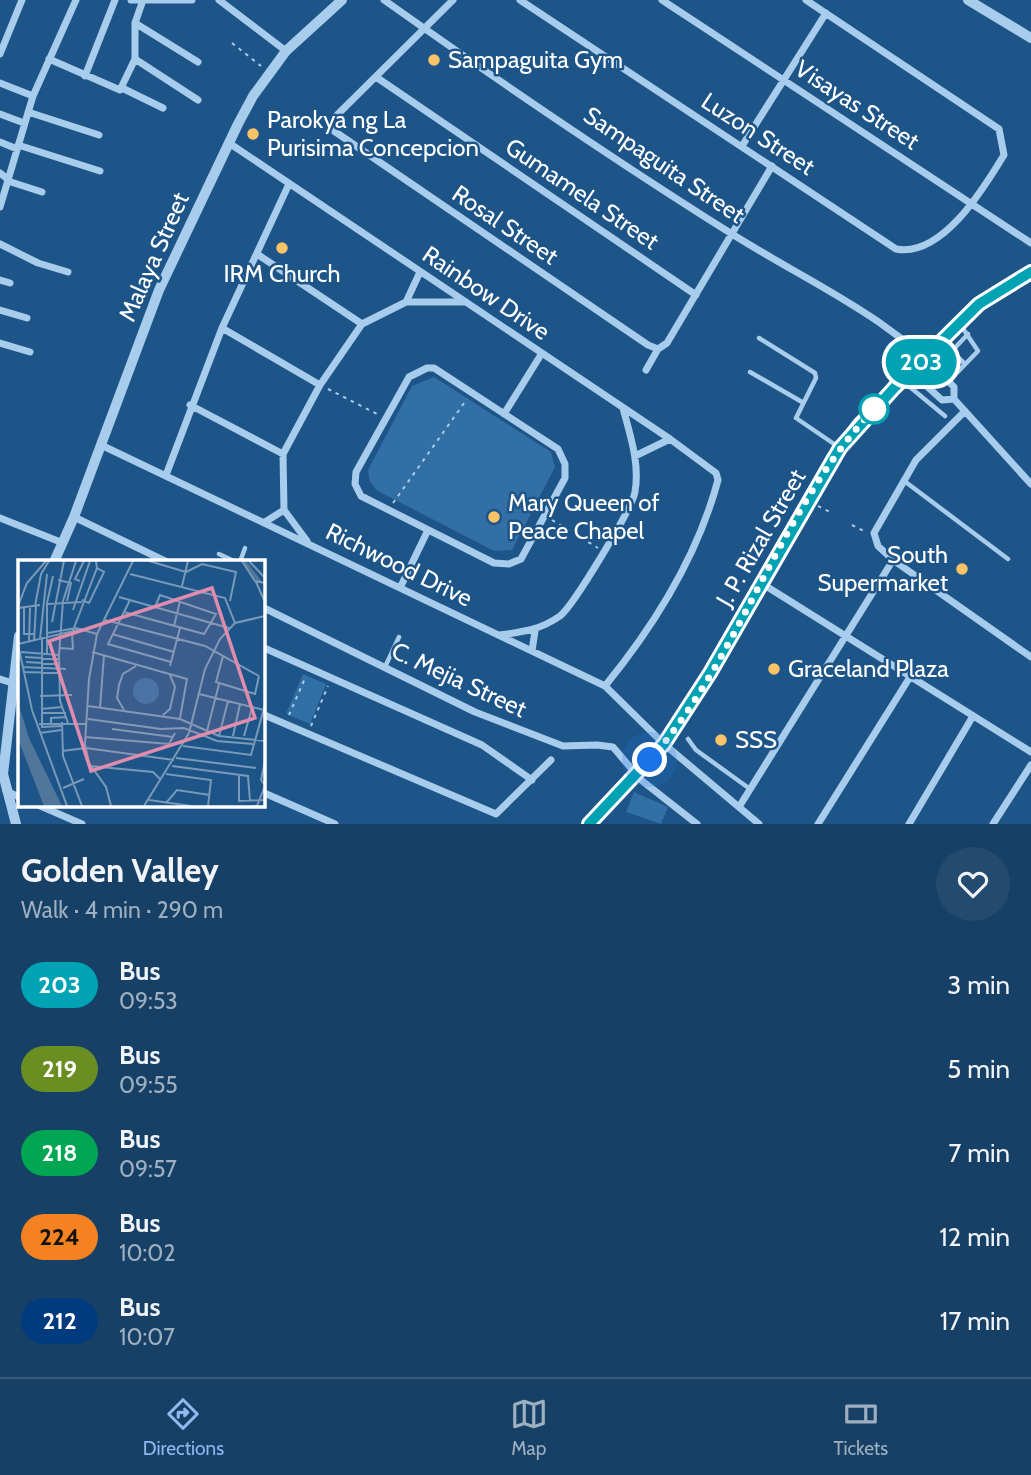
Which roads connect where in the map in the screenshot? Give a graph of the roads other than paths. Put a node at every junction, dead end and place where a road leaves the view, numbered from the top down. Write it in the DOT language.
graph roads {
  1 [pos="22,0"];
  2 [pos="76,0"];
  3 [pos="115,0"];
  4 [pos="131,0"];
  5 [pos="192,0"];
  6 [pos="219,0"];
  7 [pos="342,0"];
  8 [pos="384,0"];
  9 [pos="453,0"];
  10 [pos="520,0"];
  11 [pos="662,0"];
  12 [pos="806,0"];
  13 [pos="968,0"];
  14 [pos="143,1"];
  15 [pos="672,3"];
  16 [pos="826,13"];
  17 [pos="135,23"];
  18 [pos="424,28"];
  19 [pos="1031,38"];
  20 [pos="286,51"];
  21 [pos="0,54"];
  22 [pos="49,59"];
  23 [pos="135,59"];
  24 [pos="198,62"];
  25 [pos="85,76"];
  26 [pos="376,77"];
  27 [pos="784,80"];
  28 [pos="0,83"];
  29 [pos="121,89"];
  30 [pos="33,96"];
  31 [pos="198,100"];
  32 [pos="163,108"];
  33 [pos="27,112"];
  34 [pos="0,114"];
  35 [pos="24,123"];
  36 [pos="99,135"];
  37 [pos="0,142"];
  38 [pos="229,143"];
  39 [pos="742,146"];
  40 [pos="18,147"];
  41 [pos="772,166"];
  42 [pos="100,171"];
  43 [pos="0,173"];
  44 [pos="8,179"];
  45 [pos="289,184"];
  46 [pos="42,192"];
  47 [pos="1,203"];
  48 [pos="974,205"];
  49 [pos="732,234"];
  50 [pos="1031,243"];
  51 [pos="0,244"];
  52 [pos="257,254"];
  53 [pos="68,272"];
  54 [pos="421,272"];
  55 [pos="1031,272"];
  56 [pos="0,279"];
  57 [pos="10,283"];
  58 [pos="696,295"];
  59 [pos="406,302"];
  60 [pos="466,302"];
  61 [pos="0,310"];
  62 [pos="27,318"];
  63 [pos="362,324"];
  64 [pos="222,328"];
  65 [pos="963,328"];
  66 [pos="759,338"];
  67 [pos="0,343"];
  68 [pos="946,346"];
  69 [pos="658,349"];
  70 [pos="30,352"];
  71 [pos="542,353"];
  72 [pos="926,356"];
  73 [pos="965,364"];
  74 [pos="646,370"];
  75 [pos="750,372"];
  76 [pos="906,376"];
  77 [pos="948,381"];
  78 [pos="320,385"];
  79 [pos="954,399"];
  80 [pos="802,402"];
  81 [pos="190,405"];
  82 [pos="622,407"];
  83 [pos="965,411"];
  84 [pos="504,414"];
  85 [pos="945,416"];
  86 [pos="670,439"];
  87 [pos="101,444"];
  88 [pos="840,448"];
  89 [pos="283,454"];
  90 [pos="635,456"];
  91 [pos="166,475"];
  92 [pos="902,480"];
  93 [pos="1031,484"];
  94 [pos="284,510"];
  95 [pos="74,517"];
  96 [pos="0,518"];
  97 [pos="265,522"];
  98 [pos="428,530"];
  99 [pos="64,543"];
  100 [pos="310,544"];
  101 [pos="245,548"];
  102 [pos="219,554"];
  103 [pos="1008,559"];
  104 [pos="55,560"];
  105 [pos="163,560"];
  106 [pos="233,560"];
  107 [pos="239,560"];
  108 [pos="893,560"];
  109 [pos="761,583"];
  110 [pos="400,588"];
  111 [pos="264,608"];
  112 [pos="536,631"];
  113 [pos="499,635"];
  114 [pos="399,637"];
  115 [pos="845,637"];
  116 [pos="264,648"];
  117 [pos="531,651"];
  118 [pos="18,652"];
  119 [pos="1031,657"];
  120 [pos="385,667"];
  121 [pos="910,677"];
  122 [pos="0,679"];
  123 [pos="16,683"];
  124 [pos="605,686"];
  125 [pos="264,715"];
  126 [pos="973,716"];
  127 [pos="688,739"];
  128 [pos="664,744"];
  129 [pos="1031,752"];
  130 [pos="551,760"];
  131 [pos="1031,765"];
  132 [pos="637,775"];
  133 [pos="532,780"];
  134 [pos="750,789"];
  135 [pos="5,790"];
  136 [pos="264,793"];
  137 [pos="18,796"];
  138 [pos="40,806"];
  139 [pos="739,807"];
  140 [pos="16,824"];
  141 [pos="82,824"];
  142 [pos="335,824"];
  143 [pos="589,824"];
  144 [pos="697,824"];
  145 [pos="759,824"];
  146 [pos="818,824"];
  147 [pos="909,824"];
  148 [pos="993,824"];
  1 -- 21 [label="street"];
  2 -- 22 [label="street"];
  3 -- 25 [label="street"];
  4 -- 14 [label="street"];
  5 -- 14 [label="street"];
  6 -- 20 [label="street"];
  7 -- 20 [label="street, Malaya Street"];
  8 -- 18 [label="street, Sampaguita Street"];
  9 -- 18 [label="street"];
  10 -- 39 [label="street, Luzon Street"];
  11 -- 15 [label="street, Visayas Street"];
  12 -- 16 [label="street, Luzon Street"];
  13 -- 19 [label="street"];
  14 -- 17 [label="street"];
  15 -- 27 [label="street, Visayas Street"];
  16 -- 27 [label="street"];
  16 -- 48 [label="street, Luzon Street"];
  17 -- 23 [label="street"];
  17 -- 24 [label="street"];
  18 -- 26 [label="street"];
  18 -- 49 [label="street, Sampaguita Street"];
  20 -- 38 [label="street, Malaya Street"];
  22 -- 25 [label="street"];
  22 -- 30 [label="street"];
  23 -- 29 [label="street"];
  23 -- 31 [label="street"];
  25 -- 29 [label="street"];
  26 -- 58 [label="street, Gumamela Street"];
  26 -- 69 [label="street, Rosal Street"];
  27 -- 39 [label="street"];
  27 -- 48 [label="street, Visayas Street"];
  28 -- 30 [label="street"];
  29 -- 32 [label="street"];
  30 -- 33 [label="street"];
  33 -- 35 [label="street"];
  33 -- 36 [label="street"];
  34 -- 35 [label="street"];
  35 -- 40 [label="street"];
  37 -- 40 [label="street"];
  38 -- 45 [label="street, Rainbow Drive"];
  38 -- 87 [label="street, Malaya Street"];
  39 -- 41 [label="street, Luzon Street"];
  40 -- 42 [label="street"];
  40 -- 44 [label="street"];
  41 -- 48 [label="street, Luzon Street"];
  41 -- 49 [label="street"];
  43 -- 44 [label="street"];
  44 -- 46 [label="street"];
  44 -- 47 [label="street"];
  45 -- 52 [label="street"];
  45 -- 54 [label="street, Rainbow Drive"];
  48 -- 50 [label="street, Visayas Street"];
  49 -- 58 [label="street"];
  49 -- 72 [label="street, Sampaguita Street"];
  51 -- 53 [label="street"];
  52 -- 63 [label="street"];
  52 -- 64 [label="street"];
  54 -- 59 [label="street"];
  54 -- 60 [label="street, Rainbow Drive"];
  55 -- 65 [label="main road, J. P. Rizal Street"];
  56 -- 57 [label="street"];
  58 -- 69 [label="street"];
  59 -- 60 [label="street"];
  59 -- 63 [label="street"];
  60 -- 71 [label="street, Rainbow Drive"];
  61 -- 62 [label="street"];
  63 -- 78 [label="street"];
  64 -- 78 [label="street"];
  64 -- 81 [label="street"];
  65 -- 68 [label="main road, J. P. Rizal Street"];
  65 -- 73 [label="lane"];
  66 -- 80 [label="lane"];
  67 -- 70 [label="street"];
  68 -- 72 [label="main road, J. P. Rizal Street"];
  68 -- 73 [label="lane"];
  69 -- 74 [label="street"];
  71 -- 82 [label="street, Rainbow Drive"];
  71 -- 84 [label="street"];
  72 -- 76 [label="main road, J. P. Rizal Street"];
  72 -- 77 [label="street, Sampaguita Street"];
  73 -- 77 [label="lane"];
  75 -- 80 [label="lane"];
  76 -- 79 [label="street"];
  76 -- 85 [label="lane"];
  76 -- 88 [label="main road, J. P. Rizal Street"];
  77 -- 79 [label="street"];
  78 -- 89 [label="street"];
  79 -- 83 [label="street"];
  80 -- 88 [label="lane"];
  81 -- 89 [label="street"];
  81 -- 91 [label="street"];
  82 -- 86 [label="street, Rainbow Drive"];
  82 -- 90 [label="street"];
  83 -- 92 [label="street"];
  83 -- 93 [label="street"];
  84 -- 98 [label="street"];
  84 -- 98 [label="street"];
  86 -- 90 [label="street"];
  86 -- 124 [label="street, Rainbow Drive"];
  87 -- 91 [label="street, Richwood Drive"];
  87 -- 95 [label="street, Malaya Street"];
  88 -- 109 [label="main road, J. P. Rizal Street"];
  89 -- 94 [label="street"];
  90 -- 112 [label="street"];
  91 -- 97 [label="street, Richwood Drive"];
  92 -- 103 [label="lane"];
  92 -- 108 [label="street"];
  94 -- 97 [label="street"];
  94 -- 100 [label="street"];
  95 -- 99 [label="street, Malaya Street"];
  95 -- 105 [label="street"];
  96 -- 99 [label="street"];
  97 -- 100 [label="street, Richwood Drive"];
  98 -- 110 [label="street"];
  99 -- 104 [label="street, Malaya Street"];
  100 -- 110 [label="street, Richwood Drive"];
  101 -- 107 [label="lane"];
  102 -- 106 [label="lane"];
  108 -- 115 [label="street"];
  108 -- 119 [label="street"];
  109 -- 115 [label="street"];
  109 -- 128 [label="main road, J. P. Rizal Street"];
  110 -- 113 [label="street, Richwood Drive"];
  111 -- 120 [label="street, C. Mejia Street"];
  112 -- 113 [label="street"];
  112 -- 117 [label="street"];
  113 -- 117 [label="street, Richwood Drive"];
  114 -- 120 [label="lane"];
  115 -- 121 [label="street"];
  115 -- 134 [label="street"];
  116 -- 133 [label="street"];
  117 -- 124 [label="street, Richwood Drive"];
  118 -- 123 [label="street"];
  120 -- 132 [label="street, C. Mejia Street"];
  121 -- 126 [label="street"];
  121 -- 146 [label="street"];
  122 -- 123 [label="street"];
  123 -- 135 [label="street"];
  124 -- 128 [label="street, Richwood Drive"];
  125 -- 133 [label="street"];
  126 -- 129 [label="street"];
  126 -- 147 [label="street"];
  127 -- 134 [label="lane"];
  128 -- 132 [label="main road, J. P. Rizal Street"];
  128 -- 139 [label="street, Richwood Drive"];
  130 -- 133 [label="street"];
  131 -- 148 [label="street"];
  132 -- 143 [label="main road, J. P. Rizal Street"];
  132 -- 144 [label="street, C. Mejia Street"];
  134 -- 139 [label="street"];
  135 -- 137 [label="street"];
  135 -- 140 [label="street"];
  136 -- 142 [label="street"];
  138 -- 141 [label="street"];
  139 -- 145 [label="street, Richwood Drive"];
}
